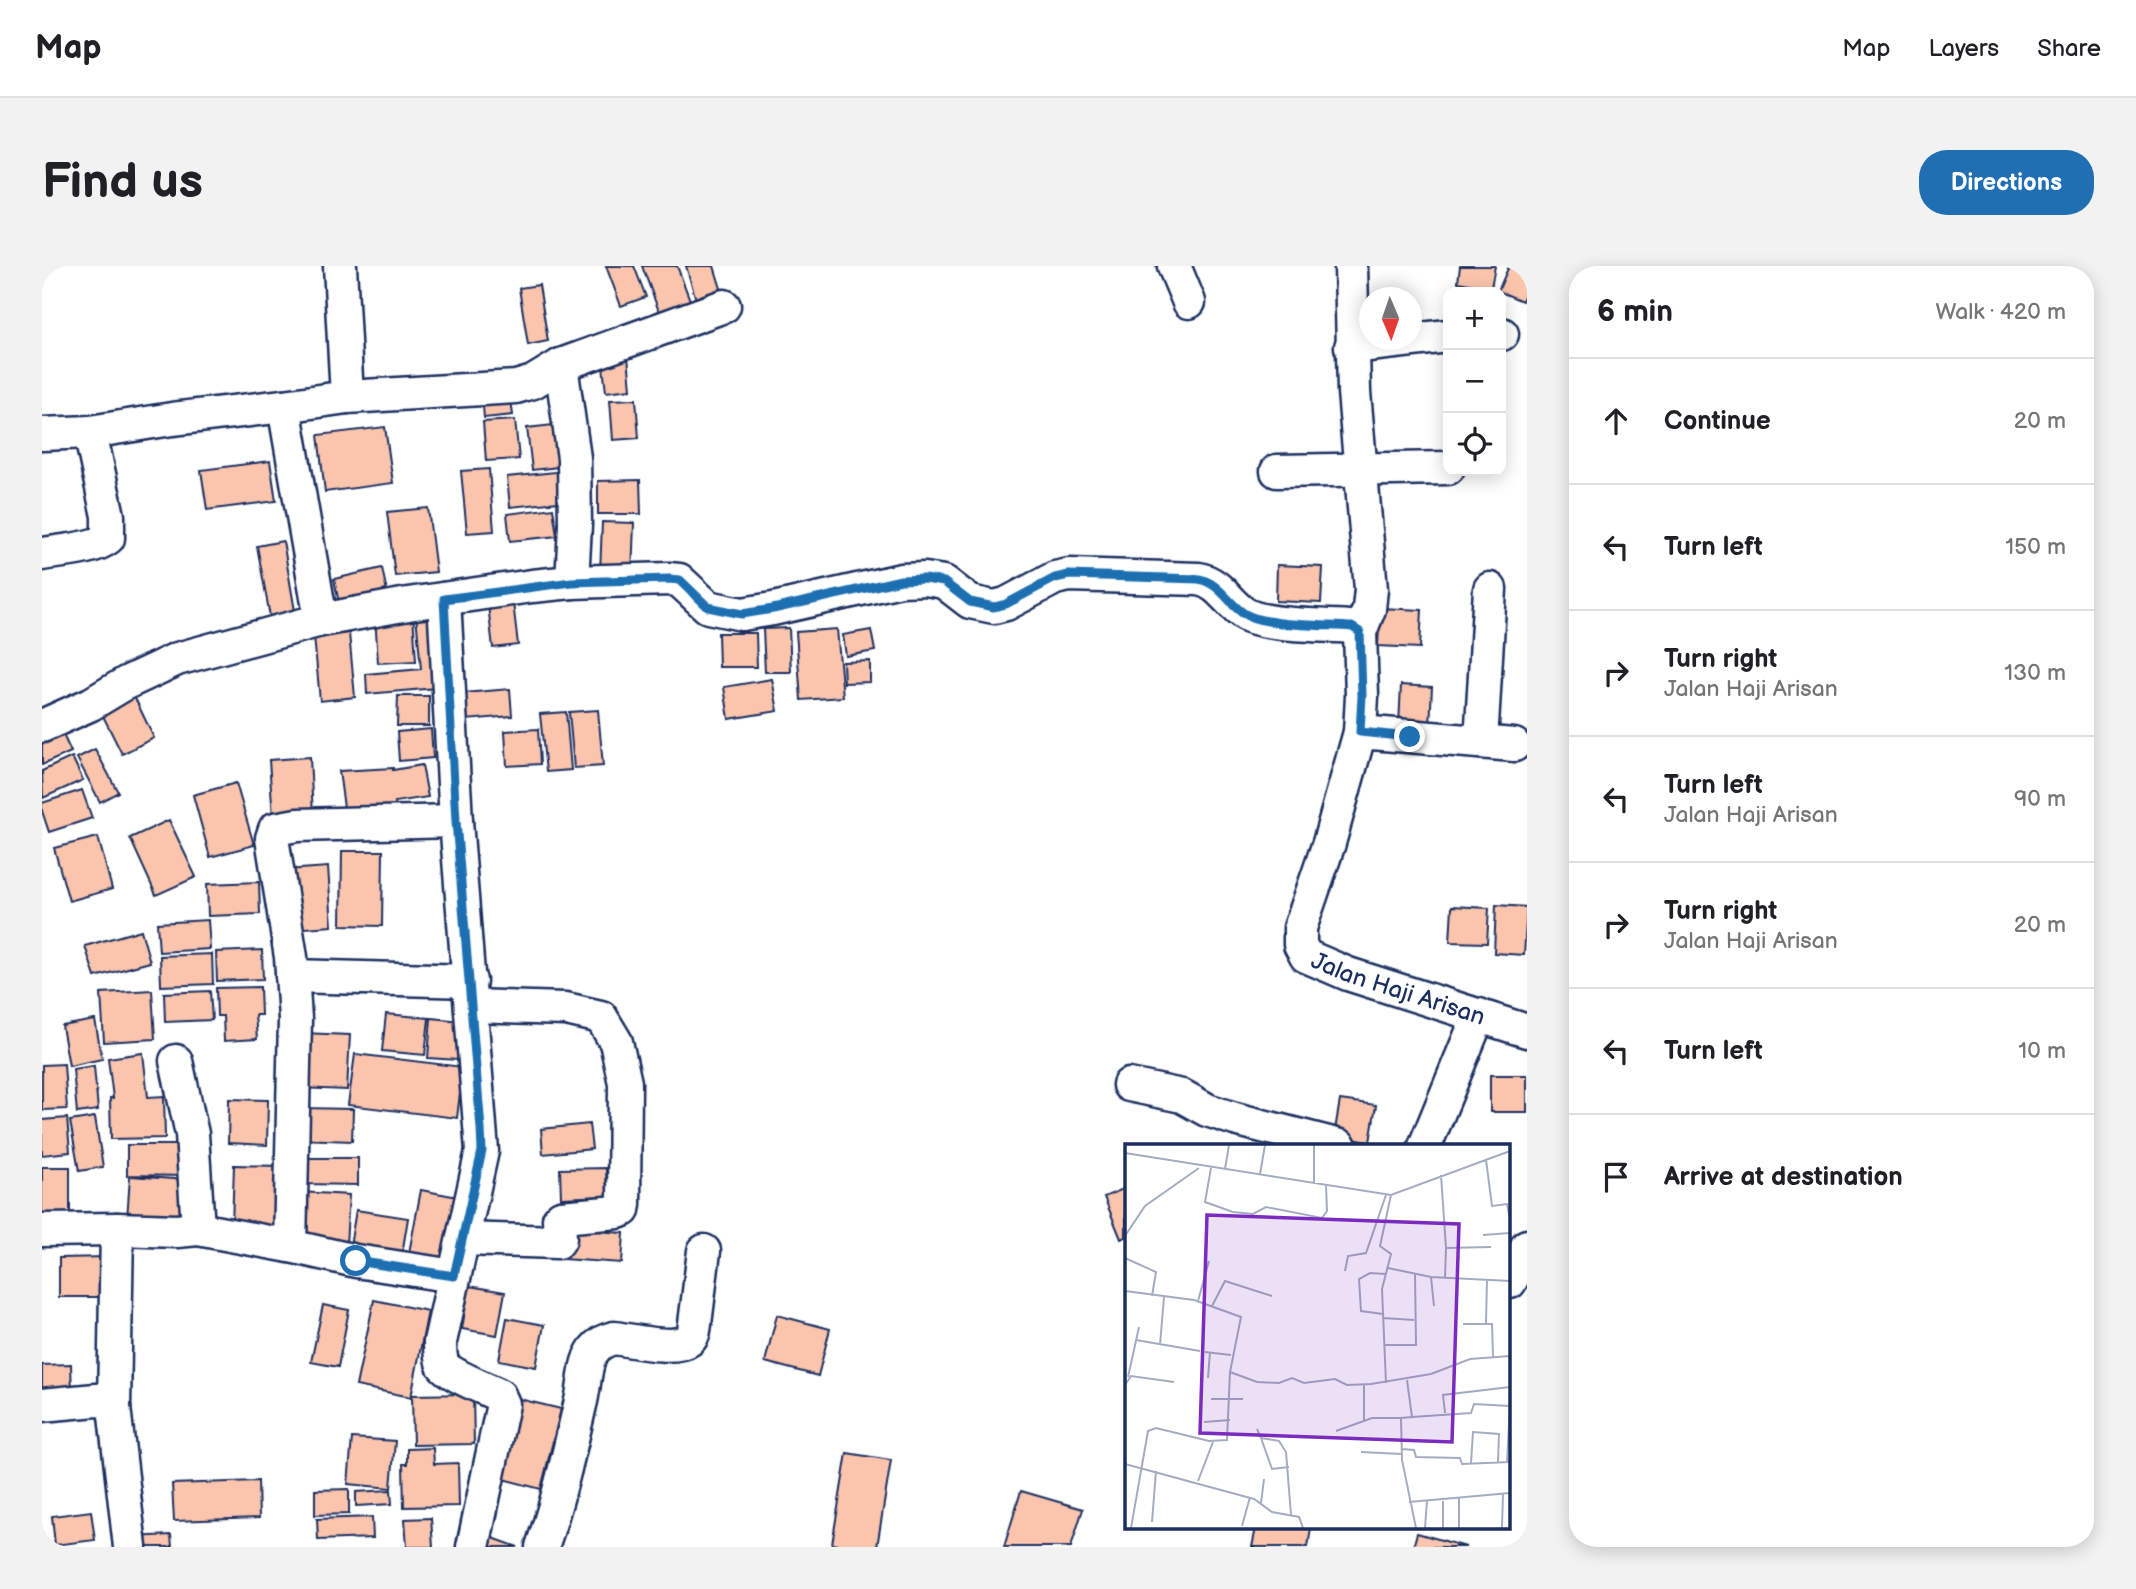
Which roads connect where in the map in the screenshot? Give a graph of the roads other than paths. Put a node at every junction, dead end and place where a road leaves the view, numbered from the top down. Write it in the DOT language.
graph roads {
  1 [pos="340,266"];
  2 [pos="1174,266"];
  3 [pos="1351,266"];
  4 [pos="1189,302"];
  5 [pos="724,306"];
  6 [pos="1443,337"];
  7 [pos="1352,347"];
  8 [pos="561,365"];
  9 [pos="347,397"];
  10 [pos="284,406"];
  11 [pos="89,432"];
  12 [pos="42,434"];
  13 [pos="1443,468"];
  14 [pos="1360,470"];
  15 [pos="1277,471"];
  16 [pos="42,554"];
  17 [pos="572,582"];
  18 [pos="1490,589"];
  19 [pos="444,599"];
  20 [pos="321,620"];
  21 [pos="1360,632"];
  22 [pos="42,726"];
  23 [pos="1360,732"];
  24 [pos="1481,742"];
  25 [pos="1514,745"];
  26 [pos="456,821"];
  27 [pos="292,975"];
  28 [pos="471,994"];
  29 [pos="1479,1015"];
  30 [pos="1527,1031"];
  31 [pos="176,1061"];
  32 [pos="1129,1085"];
  33 [pos="1332,1144"];
  34 [pos="1427,1144"];
  35 [pos="117,1229"];
  36 [pos="198,1229"];
  37 [pos="42,1230"];
  38 [pos="463,1239"];
  39 [pos="290,1246"];
  40 [pos="1527,1246"];
  41 [pos="704,1251"];
  42 [pos="454,1276"];
  43 [pos="1510,1282"];
  44 [pos="42,1405"];
  45 [pos="114,1407"];
  46 [pos="130,1547"];
  47 [pos="472,1547"];
  48 [pos="542,1547"];
  1 -- 9 [label="street"];
  2 -- 4 [label="street"];
  3 -- 7 [label="street, Jalan Haji Arisan"];
  5 -- 8 [label="street"];
  6 -- 7 [label="street"];
  7 -- 14 [label="street, Jalan Haji Arisan"];
  8 -- 9 [label="street"];
  8 -- 17 [label="street"];
  9 -- 10 [label="street"];
  10 -- 11 [label="street"];
  10 -- 20 [label="street"];
  11 -- 12 [label="street"];
  11 -- 16 [label="street"];
  13 -- 14 [label="street"];
  14 -- 15 [label="street"];
  14 -- 21 [label="street, Jalan Haji Arisan"];
  17 -- 19 [label="street"];
  17 -- 21 [label="street"];
  18 -- 24 [label="street"];
  19 -- 20 [label="street"];
  19 -- 26 [label="street"];
  20 -- 22 [label="street"];
  21 -- 23 [label="street, Jalan Haji Arisan"];
  23 -- 24 [label="street"];
  23 -- 29 [label="street, Jalan Haji Arisan"];
  24 -- 25 [label="street"];
  26 -- 27 [label="street"];
  26 -- 28 [label="street"];
  27 -- 28 [label="street"];
  27 -- 39 [label="street"];
  28 -- 38 [label="street"];
  28 -- 38 [label="street"];
  29 -- 30 [label="street, Jalan Haji Arisan"];
  29 -- 34 [label="street"];
  31 -- 36 [label="street"];
  32 -- 33 [label="street"];
  35 -- 36 [label="street"];
  35 -- 37 [label="street"];
  35 -- 45 [label="street"];
  36 -- 39 [label="street"];
  38 -- 42 [label="street"];
  39 -- 42 [label="street"];
  40 -- 43 [label="street"];
  41 -- 48 [label="street"];
  42 -- 47 [label="street"];
  44 -- 45 [label="street"];
  45 -- 46 [label="street"];
}
